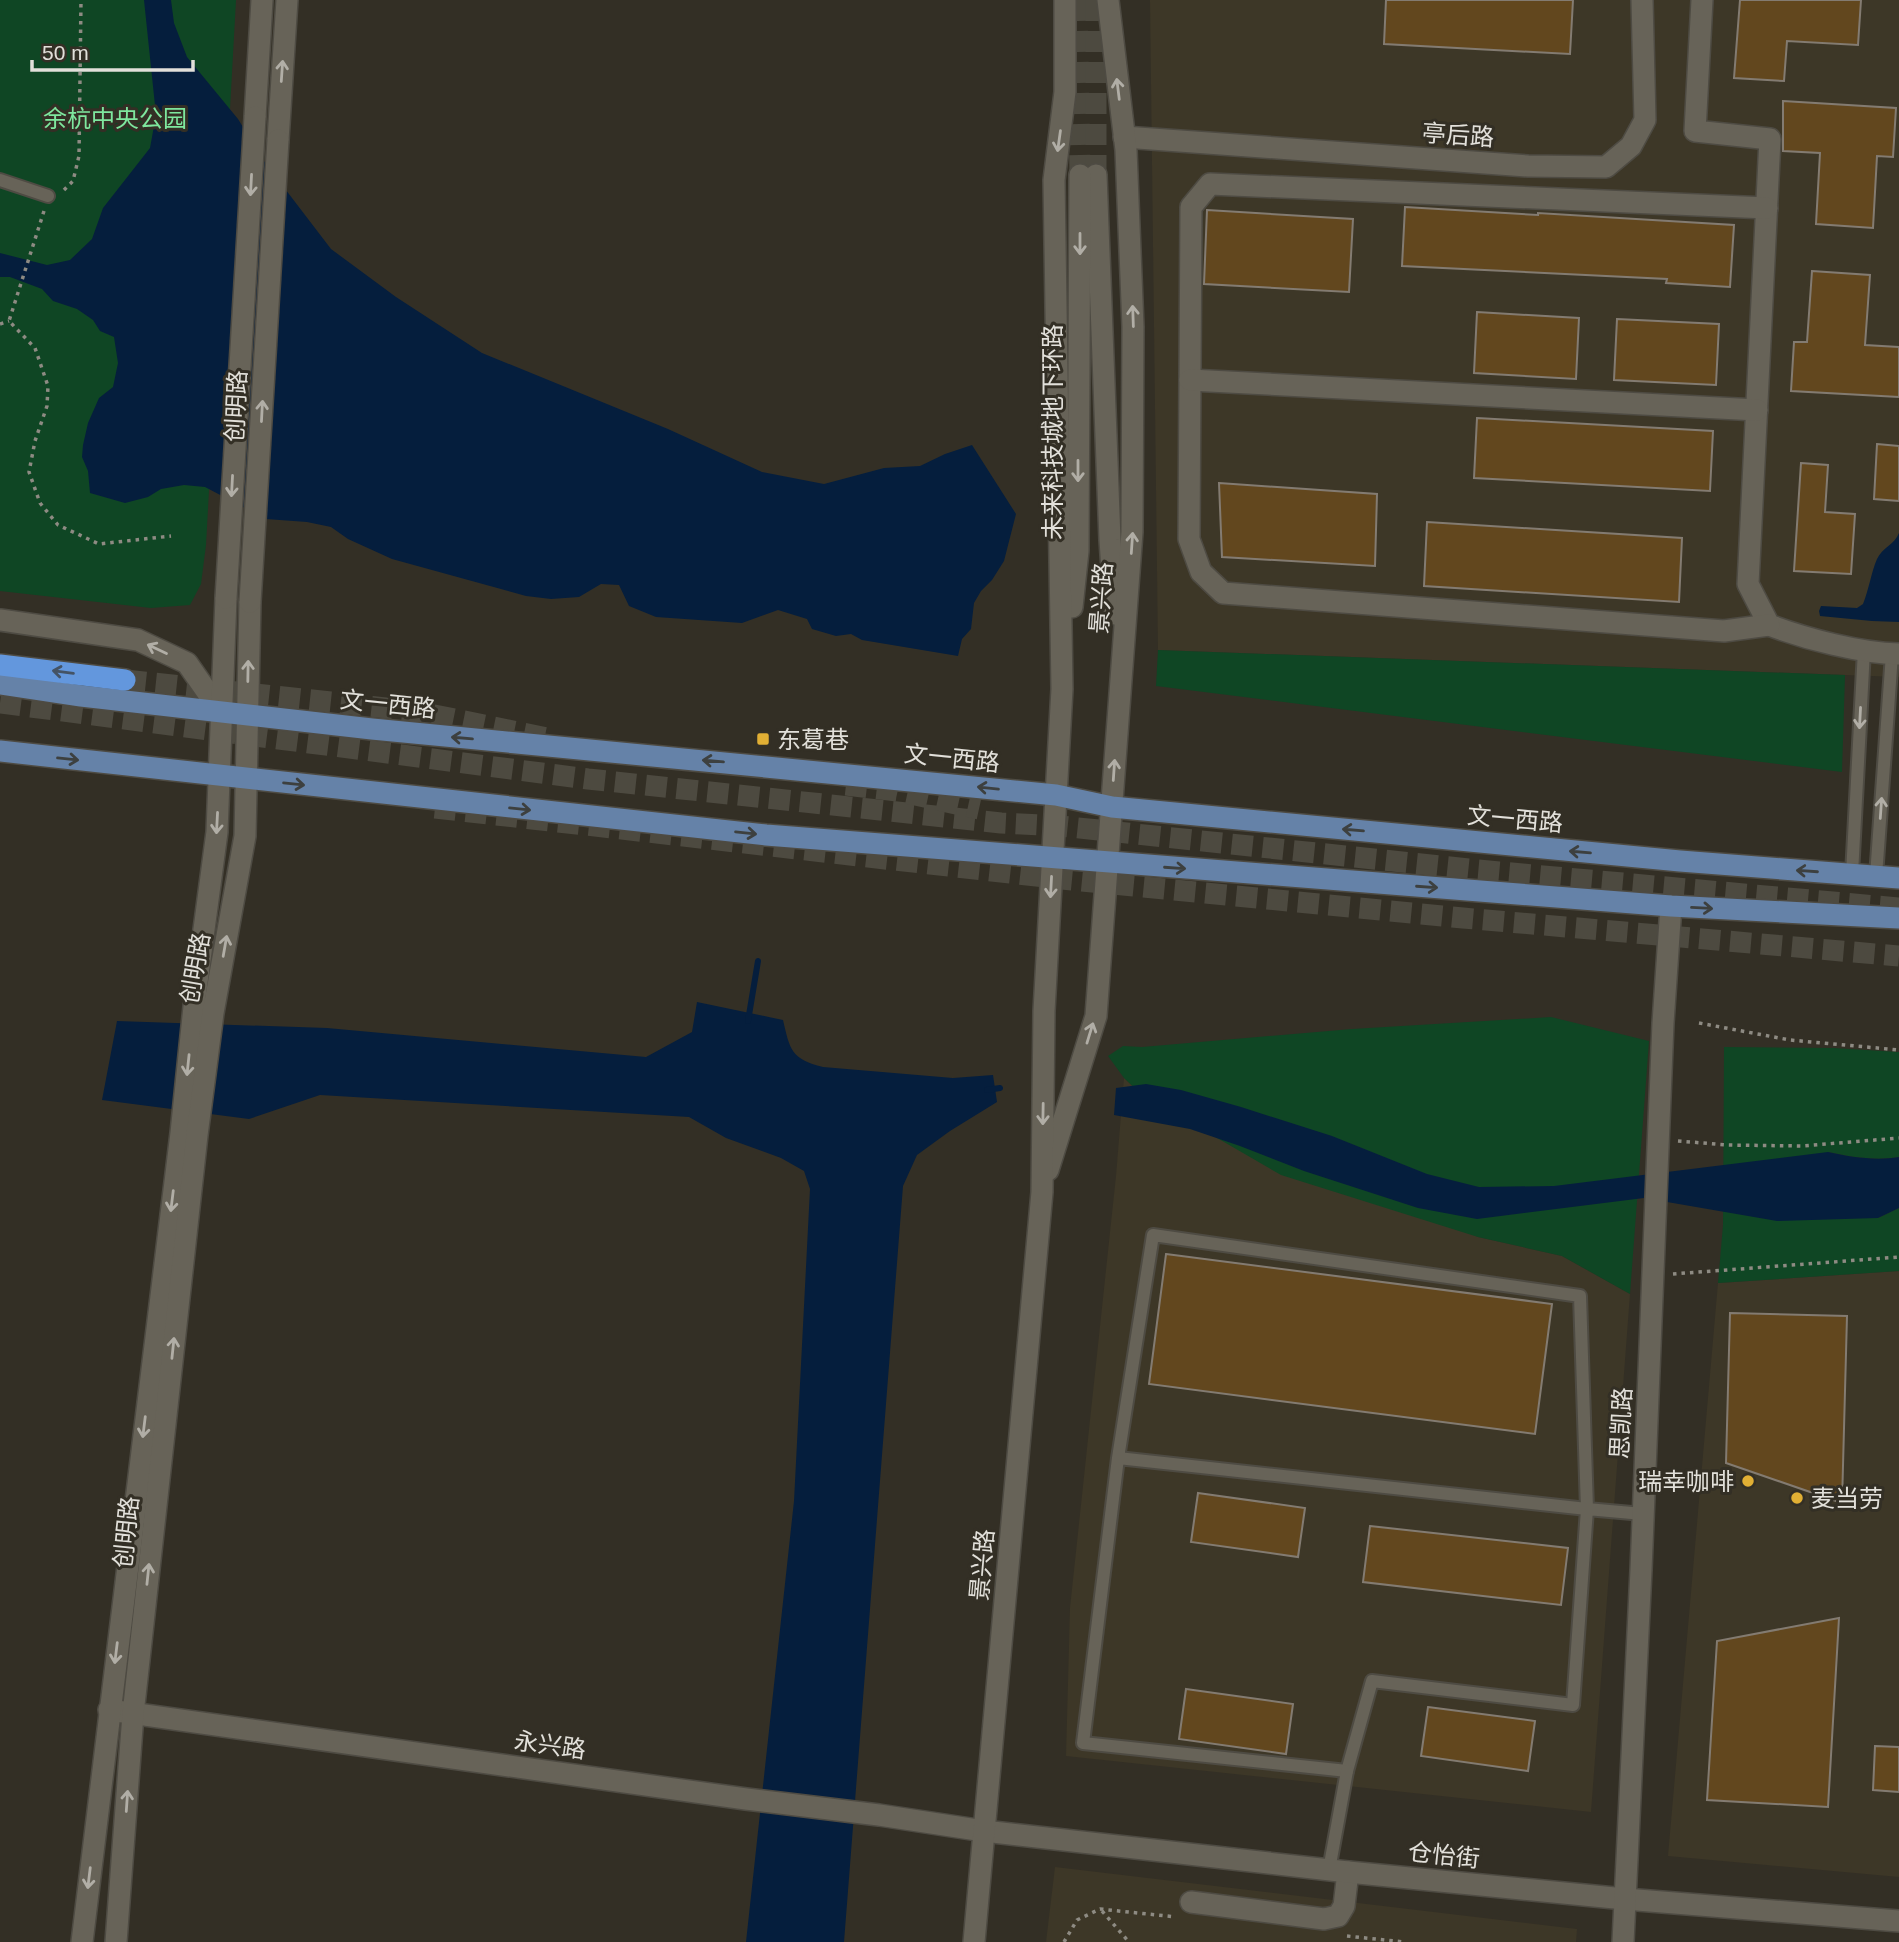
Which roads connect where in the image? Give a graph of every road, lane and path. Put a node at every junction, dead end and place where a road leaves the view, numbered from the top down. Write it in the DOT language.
graph roads {
  1 [pos="80,0"];
  2 [pos="262,0"];
  3 [pos="287,0"];
  4 [pos="1065,0"];
  5 [pos="1108,0"];
  6 [pos="1642,0"];
  7 [pos="1702,0"];
  8 [pos="1124,137"];
  9 [pos="0,180"];
  10 [pos="48,196"];
  11 [pos="1767,208"];
  12 [pos="9,321"];
  13 [pos="0,324"];
  14 [pos="1190,380"];
  15 [pos="1757,410"];
  16 [pos="171,536"];
  17 [pos="0,620"];
  18 [pos="1769,625"];
  19 [pos="1864,650"];
  20 [pos="1896,654"];
  21 [pos="0,665"];
  22 [pos="125,680"];
  23 [pos="0,684"];
  24 [pos="1121,686"];
  25 [pos="1062,689"];
  26 [pos="221,712"];
  27 [pos="247,715"];
  28 [pos="0,751"];
  29 [pos="219,776"];
  30 [pos="246,778"];
  31 [pos="1056,794"];
  32 [pos="1112,807"];
  33 [pos="1053,858"];
  34 [pos="1107,862"];
  35 [pos="1853,874"];
  36 [pos="1876,876"];
  37 [pos="1899,878"];
  38 [pos="1671,906"];
  39 [pos="1899,918"];
  40 [pos="1699,1023"];
  41 [pos="1899,1050"];
  42 [pos="189,1134"];
  43 [pos="1899,1138"];
  44 [pos="1659,1140"];
  45 [pos="1042,1192"];
  46 [pos="1899,1257"];
  47 [pos="1653,1266"];
  48 [pos="1118,1458"];
  49 [pos="1587,1509"];
  50 [pos="1643,1514"];
  51 [pos="109,1710"];
  52 [pos="133,1714"];
  53 [pos="1347,1771"];
  54 [pos="984,1831"];
  55 [pos="1338,1871"];
  56 [pos="1625,1899"];
  57 [pos="1100,1909"];
  58 [pos="1185,1910"];
  59 [pos="1899,1921"];
  60 [pos="82,1942"];
  61 [pos="116,1942"];
  62 [pos="974,1942"];
  63 [pos="1064,1942"];
  64 [pos="1129,1942"];
  65 [pos="1623,1942"];
  1 -- 10 [label="path"];
  2 -- 26 [label="street, 创明路, one-way, bridge"];
  27 -- 3 [label="street, 创明路, one-way, bridge"];
  4 -- 25 [label="street, 景兴路, one-way"];
  8 -- 5 [label="street, 景兴路, one-way"];
  6 -- 8 [label="street, 亭后路"];
  7 -- 11 [label="street"];
  24 -- 8 [label="street, 景兴路, one-way"];
  9 -- 10 [label="lane"];
  10 -- 12 [label="path"];
  11 -- 14 [label="street"];
  11 -- 15 [label="street"];
  12 -- 13 [label="path"];
  12 -- 16 [label="path"];
  14 -- 15 [label="street"];
  14 -- 18 [label="street"];
  15 -- 18 [label="street"];
  26 -- 17 [label="street, one-way"];
  18 -- 19 [label="street"];
  19 -- 20 [label="street"];
  19 -- 35 [label="lane, one-way"];
  36 -- 20 [label="lane, one-way"];
  22 -- 21 [label="highway, one-way"];
  23 -- 26 [label="main road, 文一西路"];
  24 -- 25 [label="street, 未来科技城地下环路, one-way"];
  32 -- 24 [label="street, 景兴路, one-way"];
  25 -- 31 [label="street, 景兴路"];
  26 -- 27 [label="main road, 文一西路"];
  26 -- 29 [label="street, 创明路"];
  27 -- 30 [label="street, 创明路"];
  31 -- 27 [label="main road, 文一西路, one-way"];
  28 -- 29 [label="main road, one-way"];
  29 -- 30 [label="main road"];
  29 -- 42 [label="street, 创明路, one-way"];
  30 -- 33 [label="main road, one-way"];
  42 -- 30 [label="street, 创明路, one-way"];
  31 -- 32 [label="main road, 文一西路"];
  31 -- 33 [label="street, 景兴路"];
  32 -- 34 [label="street, 景兴路"];
  35 -- 32 [label="main road, 文一西路, one-way"];
  33 -- 34 [label="main road"];
  33 -- 45 [label="street, 景兴路, one-way"];
  34 -- 38 [label="main road, one-way"];
  45 -- 34 [label="street, 景兴路, one-way"];
  35 -- 36 [label="main road, 文一西路"];
  36 -- 37 [label="main road, 文一西路"];
  38 -- 39 [label="main road, one-way"];
  38 -- 44 [label="street, 思凯路"];
  40 -- 41 [label="path"];
  42 -- 51 [label="street, 创明路, one-way"];
  52 -- 42 [label="street, 创明路, one-way"];
  43 -- 44 [label="path"];
  44 -- 47 [label="street, 思凯路"];
  45 -- 54 [label="street, 景兴路"];
  46 -- 47 [label="path"];
  47 -- 50 [label="street, 思凯路"];
  48 -- 49 [label="lane"];
  48 -- 49 [label="lane"];
  48 -- 53 [label="lane"];
  49 -- 50 [label="lane"];
  49 -- 53 [label="lane"];
  50 -- 56 [label="street, 思凯路"];
  51 -- 52 [label="street, 永兴路"];
  51 -- 60 [label="street, 创明路, one-way"];
  52 -- 54 [label="street, 永兴路"];
  61 -- 52 [label="street, 创明路, one-way"];
  53 -- 55 [label="lane"];
  54 -- 55 [label="street, 仓怡街"];
  54 -- 62 [label="street, 景兴路"];
  55 -- 56 [label="street, 仓怡街"];
  55 -- 58 [label="street"];
  56 -- 59 [label="street, 仓怡街"];
  56 -- 65 [label="street, 思凯路"];
  57 -- 58 [label="path"];
  57 -- 63 [label="path"];
  57 -- 64 [label="path"];
}
